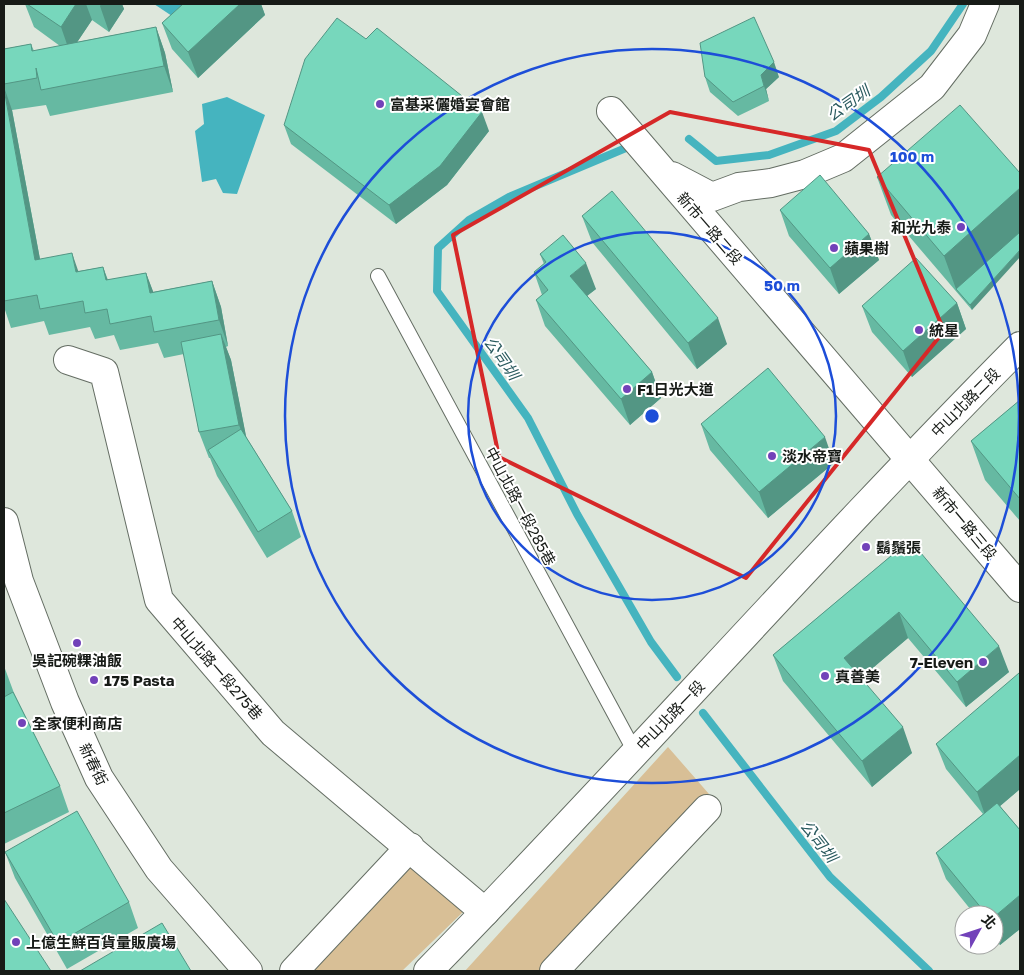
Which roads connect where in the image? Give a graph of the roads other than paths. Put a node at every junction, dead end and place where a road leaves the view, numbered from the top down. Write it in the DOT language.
graph roads {
  1 [pos="985,4"];
  2 [pos="611,111"];
  3 [pos="660,169"];
  4 [pos="378,276"];
  5 [pos="1020,346"];
  6 [pos="68,360"];
  7 [pos="910,457"];
  8 [pos="4,522"];
  9 [pos="1020,588"];
  10 [pos="635,752"];
  11 [pos="707,809"];
  12 [pos="410,847"];
  13 [pos="485,912"];
  14 [pos="248,971"];
  15 [pos="294,971"];
  16 [pos="428,971"];
  17 [pos="554,971"];
  1 -- 3 [label="street"];
  2 -- 3 [label="street, 新市一路二段"];
  3 -- 7 [label="street, 新市一路二段"];
  4 -- 10 [label="lane, 中山北路一段285巷"];
  5 -- 7 [label="street, 中山北路二段"];
  6 -- 12 [label="street, 中山北路一段275巷"];
  7 -- 9 [label="street, 新市一路三段"];
  7 -- 10 [label="street, 中山北路一段"];
  8 -- 14 [label="street, 新春街"];
  10 -- 13 [label="street, 中山北路一段"];
  11 -- 17 [label="street"];
  12 -- 13 [label="street, 中山北路一段275巷"];
  12 -- 15 [label="street"];
  13 -- 16 [label="street, 中山北路一段"];
}
